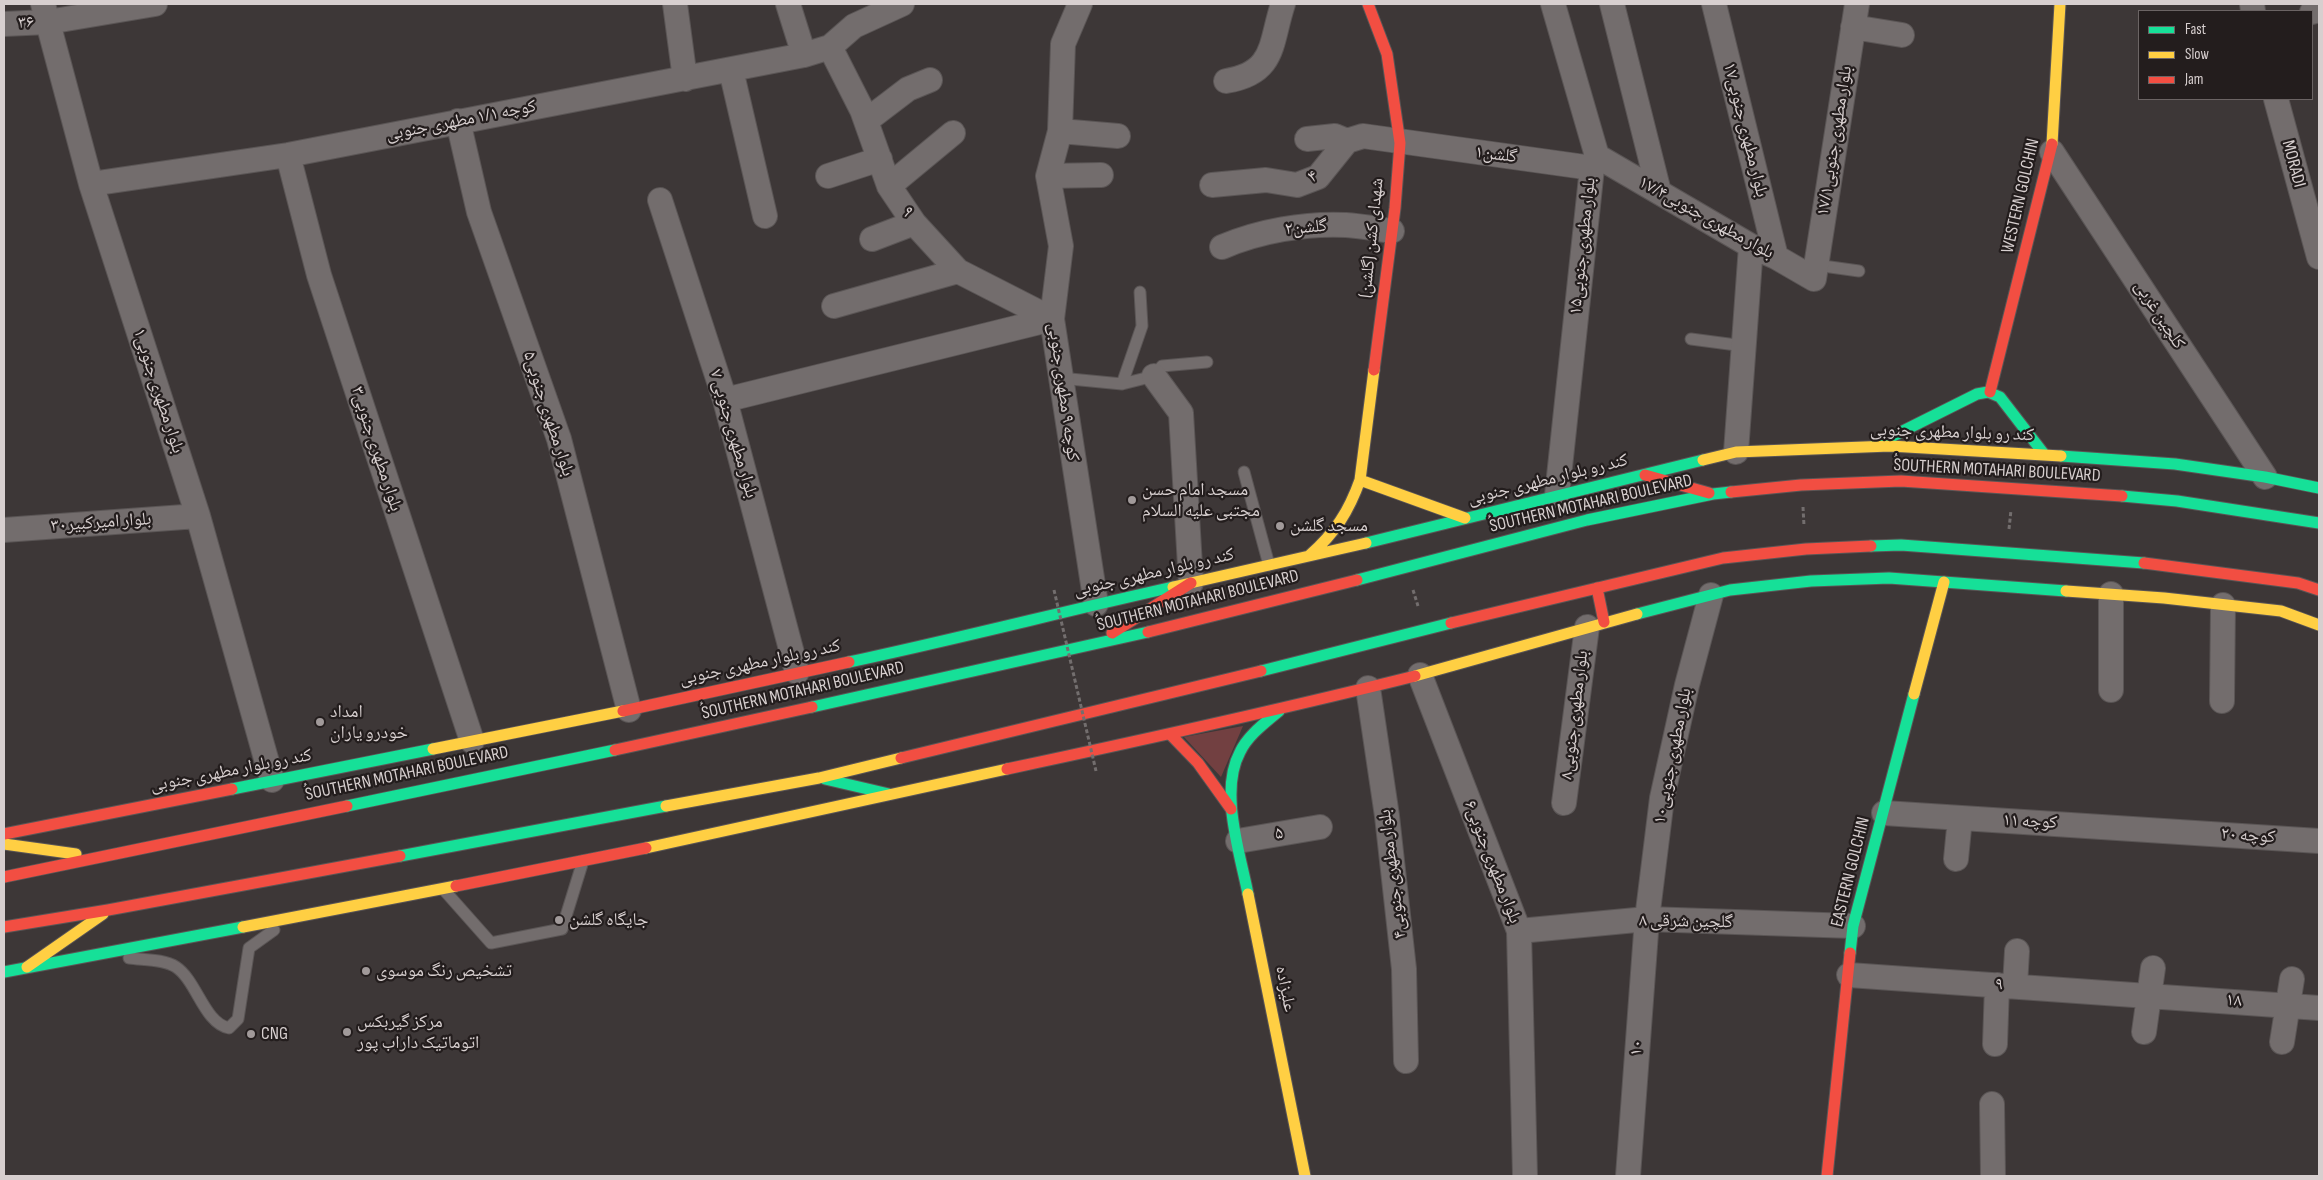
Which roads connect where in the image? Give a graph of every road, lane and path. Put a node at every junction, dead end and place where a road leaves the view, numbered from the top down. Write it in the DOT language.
graph roads {
  1 [pos="155,4"];
  2 [pos="674,4"];
  3 [pos="788,4"];
  4 [pos="902,4"];
  5 [pos="1080,4"];
  6 [pos="1283,4"];
  7 [pos="1368,4"];
  8 [pos="1553,4"];
  9 [pos="1612,4"];
  10 [pos="1714,4"];
  11 [pos="1857,4"];
  12 [pos="2060,4"];
  13 [pos="46,13"];
  14 [pos="4,24"];
  15 [pos="1853,27"];
  16 [pos="1902,35"];
  17 [pos="830,47"];
  18 [pos="804,56"];
  19 [pos="731,70"];
  20 [pos="685,79"];
  21 [pos="930,80"];
  22 [pos="1226,81"];
  23 [pos="2276,100"];
  24 [pos="458,121"];
  25 [pos="866,121"];
  26 [pos="1060,131"];
  27 [pos="953,133"];
  28 [pos="1118,136"];
  29 [pos="1307,139"];
  30 [pos="1347,141"];
  31 [pos="1400,143"];
  32 [pos="2052,152"];
  33 [pos="288,155"];
  34 [pos="880,159"];
  35 [pos="1594,162"];
  36 [pos="1101,175"];
  37 [pos="828,176"];
  38 [pos="1048,176"];
  39 [pos="91,184"];
  40 [pos="1212,185"];
  41 [pos="889,186"];
  42 [pos="1659,192"];
  43 [pos="660,200"];
  44 [pos="765,216"];
  45 [pos="914,223"];
  46 [pos="1392,231"];
  47 [pos="872,239"];
  48 [pos="1751,246"];
  49 [pos="1222,247"];
  50 [pos="2318,252"];
  51 [pos="1776,257"];
  52 [pos="958,271"];
  53 [pos="1859,271"];
  54 [pos="1815,272"];
  55 [pos="1140,292"];
  56 [pos="834,306"];
  57 [pos="1052,319"];
  58 [pos="1691,340"];
  59 [pos="1744,346"];
  60 [pos="1207,362"];
  61 [pos="1154,376"];
  62 [pos="1060,378"];
  63 [pos="1122,384"];
  64 [pos="1990,392"];
  65 [pos="725,400"];
  66 [pos="1871,446"];
  67 [pos="1736,452"];
  68 [pos="2044,454"];
  69 [pos="1244,472"];
  70 [pos="1645,475"];
  71 [pos="2265,477"];
  72 [pos="1360,480"];
  73 [pos="1801,485"];
  74 [pos="2012,488"];
  75 [pos="2319,488"];
  76 [pos="1713,494"];
  77 [pos="1557,495"];
  78 [pos="198,516"];
  79 [pos="1465,518"];
  80 [pos="2319,523"];
  81 [pos="4,530"];
  82 [pos="1806,549"];
  83 [pos="2008,553"];
  84 [pos="1310,556"];
  85 [pos="1269,565"];
  86 [pos="1406,567"];
  87 [pos="1944,582"];
  88 [pos="1191,583"];
  89 [pos="1597,588"];
  90 [pos="1054,590"];
  91 [pos="2319,590"];
  92 [pos="1711,594"];
  93 [pos="2111,594"];
  94 [pos="1096,604"];
  95 [pos="2223,605"];
  96 [pos="1596,624"];
  97 [pos="2319,625"];
  98 [pos="1414,631"];
  99 [pos="1095,644"];
  100 [pos="796,672"];
  101 [pos="1420,675"];
  102 [pos="1368,688"];
  103 [pos="2111,690"];
  104 [pos="2222,701"];
  105 [pos="629,710"];
  106 [pos="1280,710"];
  107 [pos="1170,734"];
  108 [pos="472,741"];
  109 [pos="1096,771"];
  110 [pos="818,778"];
  111 [pos="272,780"];
  112 [pos="889,794"];
  113 [pos="1564,803"];
  114 [pos="1231,809"];
  115 [pos="1884,813"];
  116 [pos="1960,818"];
  117 [pos="1320,827"];
  118 [pos="2177,830"];
  119 [pos="4,834"];
  120 [pos="1238,841"];
  121 [pos="2319,841"];
  122 [pos="4,844"];
  123 [pos="92,857"];
  124 [pos="1956,859"];
  125 [pos="583,861"];
  126 [pos="4,877"];
  127 [pos="443,888"];
  128 [pos="108,910"];
  129 [pos="294,918"];
  130 [pos="1647,919"];
  131 [pos="1853,926"];
  132 [pos="4,927"];
  133 [pos="1519,931"];
  134 [pos="2017,951"];
  135 [pos="103,955"];
  136 [pos="27,967"];
  137 [pos="2153,968"];
  138 [pos="4,972"];
  139 [pos="1849,975"];
  140 [pos="2292,979"];
  141 [pos="2006,986"];
  142 [pos="2150,994"];
  143 [pos="2288,1006"];
  144 [pos="2319,1008"];
  145 [pos="2144,1032"];
  146 [pos="2282,1042"];
  147 [pos="1995,1044"];
  148 [pos="1406,1061"];
  149 [pos="1992,1104"];
  150 [pos="1304,1176"];
  151 [pos="1525,1176"];
  152 [pos="1628,1176"];
  153 [pos="1827,1176"];
  154 [pos="1993,1176"];
  1 -- 13 [label="street, ۳۶"];
  2 -- 20 [label="street"];
  3 -- 18 [label="street"];
  4 -- 17 [label="street"];
  5 -- 26 [label="street, کوچه ۹ مطهری جنوبی"];
  6 -- 22 [label="street"];
  7 -- 31 [label="main road, شهدای کشن (گلشن)"];
  8 -- 35 [label="street, بلوار مطهری جنوبی۱۵"];
  9 -- 42 [label="street"];
  10 -- 51 [label="street, بلوار مطهری جنوبی۱۷"];
  11 -- 15 [label="street, بلوار مطهری جنوبی۱۷/۱"];
  12 -- 32 [label="main road, WESTERN GOLCHIN"];
  13 -- 14 [label="street, ۳۶"];
  13 -- 39 [label="street, ۱بلوار مطهری جنوبی"];
  15 -- 16 [label="street"];
  15 -- 54 [label="street, بلوار مطهری جنوبی۱۷/۱"];
  17 -- 18 [label="street, کوچه ۱/۱ مطهری جنوبی"];
  17 -- 25 [label="street, ۹"];
  18 -- 19 [label="street, کوچه ۱/۱ مطهری جنوبی"];
  19 -- 20 [label="street, کوچه ۱/۱ مطهری جنوبی"];
  19 -- 44 [label="street"];
  20 -- 24 [label="street, کوچه ۱/۱ مطهری جنوبی"];
  21 -- 25 [label="street"];
  23 -- 50 [label="street, MORADI"];
  24 -- 33 [label="street, کوچه ۱/۱ مطهری جنوبی"];
  24 -- 105 [label="street, ۵بلوار مطهری جنوبی"];
  25 -- 34 [label="street, ۹"];
  26 -- 28 [label="street"];
  26 -- 38 [label="street, کوچه ۹ مطهری جنوبی"];
  27 -- 41 [label="street"];
  29 -- 30 [label="street"];
  30 -- 31 [label="street"];
  30 -- 40 [label="street, ۴"];
  31 -- 35 [label="street, گلشن۱"];
  31 -- 46 [label="main road, شهدای کشن (گلشن)"];
  32 -- 64 [label="main road, WESTERN GOLCHIN"];
  32 -- 71 [label="street, کلچین غربی"];
  33 -- 39 [label="street, کوچه ۱/۱ مطهری جنوبی"];
  33 -- 108 [label="street, بلوار مطهری جنوبی۳"];
  34 -- 37 [label="street"];
  34 -- 41 [label="street, ۹"];
  35 -- 42 [label="street, بلوار مطهری جنوبی۱۷/۴"];
  35 -- 77 [label="street, بلوار مطهری جنوبی۱۵"];
  36 -- 38 [label="street"];
  38 -- 57 [label="street, کوچه ۹ مطهری جنوبی"];
  39 -- 78 [label="street, ۱بلوار مطهری جنوبی"];
  41 -- 45 [label="street, ۹"];
  42 -- 48 [label="street, بلوار مطهری جنوبی۱۷/۴"];
  43 -- 65 [label="street, ۷ بلوار مطهری جنوبی"];
  45 -- 47 [label="street"];
  45 -- 52 [label="street, ۹"];
  46 -- 49 [label="street, گلشن۲"];
  46 -- 72 [label="main road, شهدای کشن (گلشن)"];
  48 -- 51 [label="street, بلوار مطهری جنوبی۱۷/۴"];
  48 -- 59 [label="street"];
  51 -- 54 [label="street, بلوار مطهری جنوبی۱۷/۴"];
  52 -- 56 [label="street"];
  52 -- 57 [label="street, ۹"];
  53 -- 54 [label="lane"];
  55 -- 63 [label="lane"];
  57 -- 62 [label="street, کوچه ۹ مطهری جنوبی"];
  57 -- 65 [label="street"];
  58 -- 59 [label="lane"];
  59 -- 67 [label="street"];
  60 -- 61 [label="lane"];
  61 -- 63 [label="lane"];
  61 -- 88 [label="street"];
  62 -- 63 [label="lane"];
  62 -- 94 [label="street, کوچه ۹ مطهری جنوبی"];
  64 -- 66 [label="main road"];
  64 -- 68 [label="main road"];
  65 -- 100 [label="street, ۷ بلوار مطهری جنوبی"];
  66 -- 67 [label="main road, کند رو بلوار مطهری جنوبی"];
  66 -- 68 [label="main road, کند رو بلوار مطهری جنوبی"];
  67 -- 70 [label="main road, کند رو بلوار مطهری جنوبی"];
  68 -- 71 [label="main road, کند رو بلوار مطهری جنوبی"];
  69 -- 85 [label="lane"];
  70 -- 76 [label="main road"];
  70 -- 77 [label="main road, کند رو بلوار مطهری جنوبی"];
  71 -- 75 [label="main road, کند رو بلوار مطهری جنوبی"];
  72 -- 79 [label="main road"];
  72 -- 84 [label="main road, شهدای کشن (گلشن)"];
  73 -- 74 [label="main road, ُSOUTHERN MOTAHARI BOULEVARD"];
  73 -- 76 [label="main road, ُSOUTHERN MOTAHARI BOULEVARD"];
  73 -- 82 [label="path"];
  74 -- 80 [label="main road, ُSOUTHERN MOTAHARI BOULEVARD"];
  74 -- 83 [label="path"];
  76 -- 86 [label="main road, ُSOUTHERN MOTAHARI BOULEVARD"];
  77 -- 79 [label="main road, کند رو بلوار مطهری جنوبی"];
  78 -- 81 [label="street, بلوار امیرکبیر۳۰"];
  78 -- 111 [label="street, ۱بلوار مطهری جنوبی"];
  79 -- 84 [label="main road, کند رو بلوار مطهری جنوبی"];
  82 -- 83 [label="main road"];
  82 -- 89 [label="main road"];
  83 -- 91 [label="main road"];
  84 -- 85 [label="main road, کند رو بلوار مطهری جنوبی"];
  85 -- 88 [label="main road, کند رو بلوار مطهری جنوبی"];
  86 -- 98 [label="path"];
  86 -- 99 [label="main road, ُSOUTHERN MOTAHARI BOULEVARD"];
  87 -- 92 [label="main road"];
  87 -- 93 [label="main road"];
  87 -- 115 [label="main road, EASTERN GOLCHIN"];
  88 -- 94 [label="main road, کند رو بلوار مطهری جنوبی"];
  88 -- 99 [label="main road"];
  89 -- 96 [label="main road"];
  89 -- 98 [label="main road"];
  90 -- 109 [label="path, bridge"];
  92 -- 96 [label="main road"];
  92 -- 130 [label="street, بلوار مطهری جنوبی۱۰"];
  93 -- 95 [label="main road"];
  93 -- 103 [label="street"];
  94 -- 100 [label="main road, کند رو بلوار مطهری جنوبی"];
  95 -- 97 [label="main road"];
  95 -- 104 [label="street"];
  96 -- 101 [label="main road"];
  96 -- 113 [label="street, ۸بلوار مطهری جنوبی"];
  98 -- 110 [label="main road"];
  99 -- 123 [label="main road, ُSOUTHERN MOTAHARI BOULEVARD"];
  100 -- 105 [label="main road, کند رو بلوار مطهری جنوبی"];
  101 -- 102 [label="main road"];
  101 -- 133 [label="street, بلوار مطهری جنوبی۶"];
  102 -- 106 [label="main road"];
  102 -- 148 [label="street, بلوار مطهری جنوبی۴"];
  105 -- 108 [label="main road, کند رو بلوار مطهری جنوبی"];
  106 -- 107 [label="main road"];
  106 -- 114 [label="main road, علیزاده"];
  107 -- 112 [label="main road"];
  107 -- 114 [label="main road, علیزاده"];
  108 -- 111 [label="main road, کند رو بلوار مطهری جنوبی"];
  110 -- 112 [label="main road"];
  110 -- 128 [label="main road"];
  111 -- 119 [label="main road, کند رو بلوار مطهری جنوبی"];
  112 -- 125 [label="main road"];
  114 -- 120 [label="main road, علیزاده"];
  115 -- 116 [label="street, کوچه ۱۱"];
  115 -- 131 [label="main road, EASTERN GOLCHIN"];
  116 -- 118 [label="street, کوچه ۱۱"];
  116 -- 124 [label="street"];
  117 -- 120 [label="street, ۵"];
  118 -- 121 [label="street, کوچه ۲۰"];
  120 -- 150 [label="main road, علیزاده"];
  122 -- 123 [label="main road"];
  123 -- 126 [label="main road, ُSOUTHERN MOTAHARI BOULEVARD"];
  125 -- 127 [label="main road"];
  125 -- 127 [label="lane"];
  127 -- 129 [label="main road"];
  128 -- 132 [label="main road"];
  128 -- 136 [label="main road"];
  129 -- 135 [label="main road"];
  129 -- 135 [label="lane"];
  130 -- 131 [label="street, ۸ گلچین شرقی"];
  130 -- 133 [label="street, ۸ گلچین شرقی"];
  130 -- 152 [label="street, ۱۰"];
  131 -- 139 [label="main road, EASTERN GOLCHIN"];
  133 -- 151 [label="street, بلوار مطهری جنوبی۶"];
  134 -- 141 [label="street"];
  135 -- 136 [label="main road"];
  136 -- 138 [label="main road"];
  137 -- 142 [label="street"];
  139 -- 141 [label="street, ۹"];
  139 -- 153 [label="main road, EASTERN GOLCHIN"];
  140 -- 143 [label="street"];
  141 -- 142 [label="street, ۹"];
  141 -- 147 [label="street"];
  142 -- 143 [label="street, ۱۸"];
  142 -- 145 [label="street"];
  143 -- 144 [label="street, ۱۸"];
  143 -- 146 [label="street"];
  149 -- 154 [label="street"];
}
